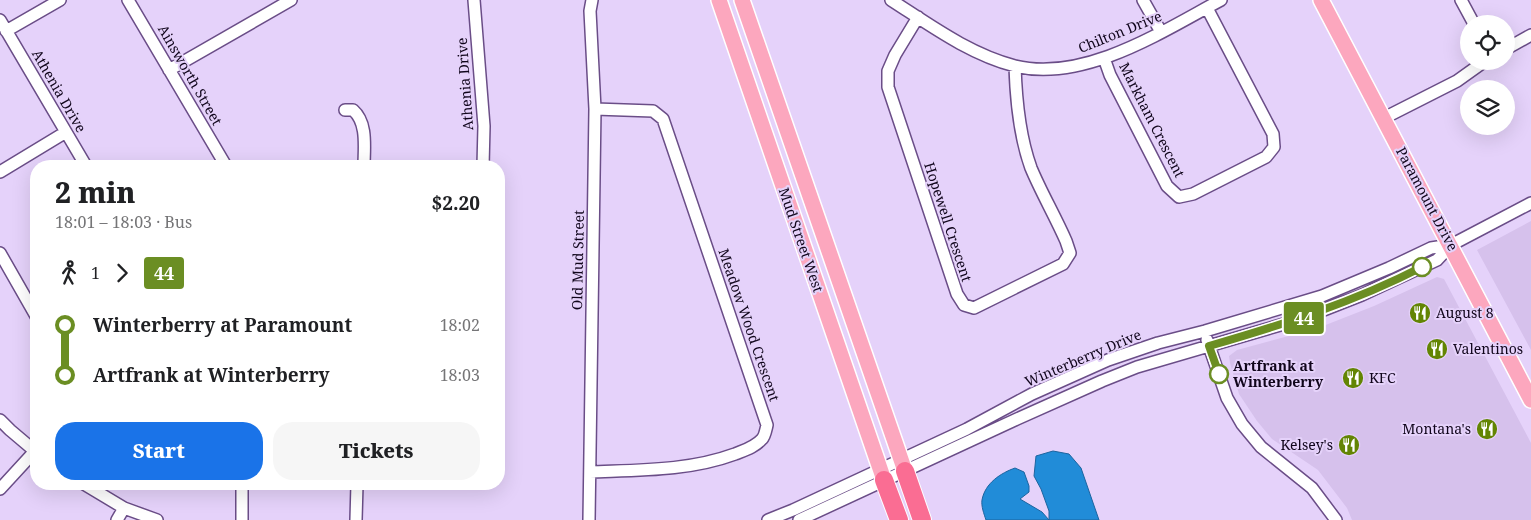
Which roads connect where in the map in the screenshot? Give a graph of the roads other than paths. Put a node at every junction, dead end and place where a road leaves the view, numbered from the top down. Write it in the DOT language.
graph roads {
  1 [pos="60,0"];
  2 [pos="128,0"];
  3 [pos="290,0"];
  4 [pos="474,0"];
  5 [pos="592,0"];
  6 [pos="719,0"];
  7 [pos="742,0"];
  8 [pos="891,0"];
  9 [pos="1143,0"];
  10 [pos="1221,0"];
  11 [pos="1321,0"];
  12 [pos="1460,0"];
  13 [pos="1207,8"];
  14 [pos="1469,15"];
  15 [pos="918,17"];
  16 [pos="0,20"];
  17 [pos="6,31"];
  18 [pos="1161,32"];
  19 [pos="1531,35"];
  20 [pos="1515,44"];
  21 [pos="1104,58"];
  22 [pos="1015,66"];
  23 [pos="169,70"];
  24 [pos="1472,70"];
  25 [pos="595,109"];
  26 [pos="344,110"];
  27 [pos="1384,118"];
  28 [pos="66,132"];
  29 [pos="82,160"];
  30 [pos="222,160"];
  31 [pos="364,160"];
  32 [pos="483,160"];
  33 [pos="0,172"];
  34 [pos="1531,203"];
  35 [pos="1451,245"];
  36 [pos="0,253"];
  37 [pos="30,306"];
  38 [pos="1205,331"];
  39 [pos="1209,346"];
  40 [pos="1531,400"];
  41 [pos="0,420"];
  42 [pos="30,446"];
  43 [pos="30,457"];
  44 [pos="902,465"];
  45 [pos="590,472"];
  46 [pos="882,474"];
  47 [pos="0,489"];
  48 [pos="94,490"];
  49 [pos="242,490"];
  50 [pos="357,490"];
  51 [pos="124,508"];
  52 [pos="118,520"];
  53 [pos="157,520"];
  54 [pos="242,520"];
  55 [pos="356,520"];
  56 [pos="589,520"];
  57 [pos="768,520"];
  58 [pos="798,520"];
  59 [pos="899,520"];
  60 [pos="922,520"];
  61 [pos="1336,520"];
  1 -- 17 [label="street"];
  2 -- 23 [label="street, Ainsworth Street"];
  3 -- 23 [label="street"];
  4 -- 32 [label="street, Athenia Drive"];
  5 -- 25 [label="street, Old Mud Street"];
  6 -- 46 [label="main road, Mud Street West"];
  7 -- 44 [label="main road, Mud Street West"];
  8 -- 15 [label="street, Chilton Drive"];
  9 -- 18 [label="street"];
  10 -- 13 [label="street, Chilton Drive"];
  11 -- 27 [label="main road, Paramount Drive"];
  12 -- 14 [label="street"];
  13 -- 18 [label="street, Chilton Drive"];
  13 -- 21 [label="street, Markham Crescent"];
  15 -- 22 [label="street, Chilton Drive"];
  15 -- 22 [label="street, Hopewell Crescent"];
  16 -- 17 [label="street, Athenia Drive"];
  17 -- 28 [label="street, Athenia Drive"];
  18 -- 21 [label="street, Chilton Drive"];
  19 -- 20 [label="street"];
  21 -- 22 [label="street, Chilton Drive"];
  23 -- 30 [label="street, Ainsworth Street"];
  24 -- 27 [label="street"];
  25 -- 45 [label="street, Old Mud Street"];
  25 -- 45 [label="street, Meadow Wood Crescent"];
  26 -- 31 [label="street"];
  27 -- 35 [label="main road, Paramount Drive"];
  28 -- 29 [label="street, Athenia Drive"];
  28 -- 33 [label="street"];
  34 -- 35 [label="street, Winterberry Drive"];
  35 -- 38 [label="street, Winterberry Drive"];
  35 -- 39 [label="street, Winterberry Drive"];
  35 -- 40 [label="main road, Paramount Drive"];
  36 -- 37 [label="street"];
  38 -- 39 [label="street"];
  38 -- 44 [label="street, Winterberry Drive"];
  39 -- 44 [label="street, Winterberry Drive"];
  39 -- 61 [label="street"];
  41 -- 42 [label="street"];
  43 -- 47 [label="street"];
  44 -- 46 [label="street, Winterberry Drive"];
  44 -- 60 [label="highway"];
  45 -- 56 [label="street, Old Mud Street"];
  46 -- 57 [label="street, Winterberry Drive"];
  46 -- 58 [label="street, Winterberry Drive"];
  46 -- 59 [label="highway"];
  48 -- 51 [label="street"];
  49 -- 54 [label="street"];
  50 -- 55 [label="street"];
  51 -- 52 [label="street"];
  51 -- 53 [label="street"];
}
